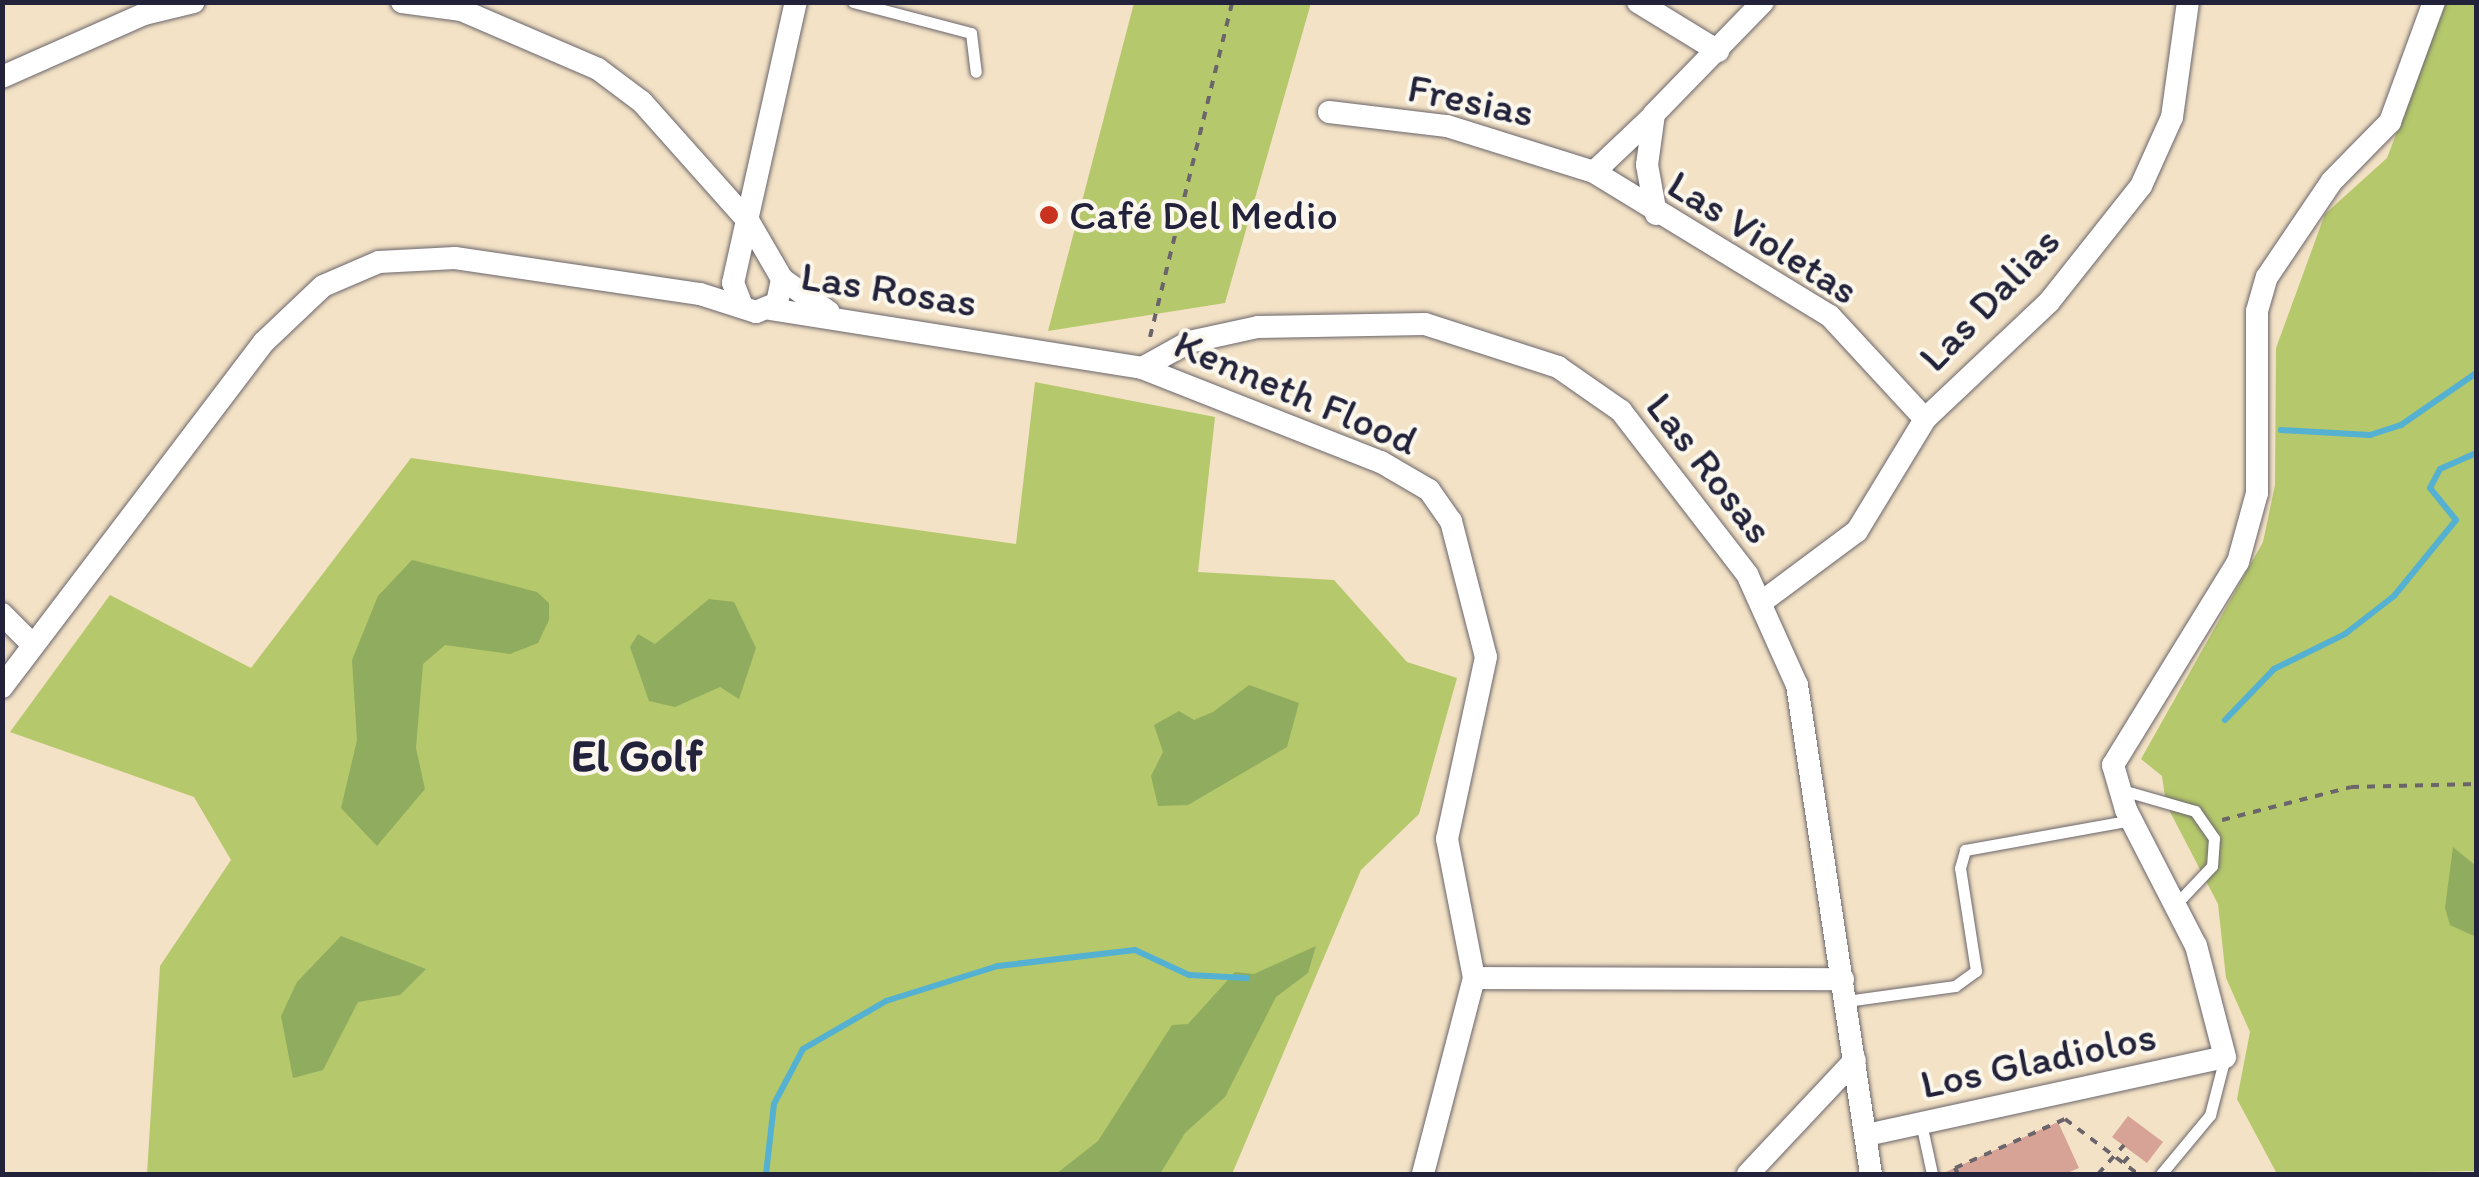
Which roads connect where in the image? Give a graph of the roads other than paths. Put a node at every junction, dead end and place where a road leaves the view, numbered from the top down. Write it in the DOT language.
graph roads {
  1 [pos="194,2"];
  2 [pos="402,2"];
  3 [pos="796,2"];
  4 [pos="852,2"];
  5 [pos="1638,2"];
  6 [pos="1763,2"];
  7 [pos="2188,2"];
  8 [pos="2434,2"];
  9 [pos="1718,51"];
  10 [pos="976,72"];
  11 [pos="2,77"];
  12 [pos="1329,112"];
  13 [pos="1654,114"];
  14 [pos="1594,172"];
  15 [pos="757,182"];
  16 [pos="714,183"];
  17 [pos="1656,214"];
  18 [pos="750,222"];
  19 [pos="777,273"];
  20 [pos="736,275"];
  21 [pos="700,294"];
  22 [pos="742,306"];
  23 [pos="770,309"];
  24 [pos="841,319"];
  25 [pos="1142,368"];
  26 [pos="1924,419"];
  27 [pos="1763,600"];
  28 [pos="2,614"];
  29 [pos="32,644"];
  30 [pos="2,687"];
  31 [pos="2120,790"];
  32 [pos="2131,820"];
  33 [pos="2175,905"];
  34 [pos="1474,978"];
  35 [pos="1844,990"];
  36 [pos="2225,1058"];
  37 [pos="1855,1060"];
  38 [pos="1921,1123"];
  39 [pos="1867,1135"];
  40 [pos="1422,1174"];
  41 [pos="1748,1174"];
  42 [pos="1871,1174"];
  43 [pos="1932,1174"];
  44 [pos="2161,1174"];
  1 -- 11 [label="street"];
  2 -- 16 [label="street"];
  3 -- 15 [label="street"];
  4 -- 10 [label="lane"];
  5 -- 9 [label="street"];
  6 -- 9 [label="street"];
  7 -- 26 [label="street, Las Dalias"];
  8 -- 31 [label="street"];
  9 -- 13 [label="street"];
  12 -- 14 [label="street, Fresias"];
  13 -- 14 [label="street"];
  13 -- 17 [label="street"];
  14 -- 17 [label="street, Las Violetas"];
  15 -- 16 [label="street"];
  15 -- 18 [label="street"];
  16 -- 18 [label="street"];
  17 -- 26 [label="street, Las Violetas"];
  18 -- 19 [label="street"];
  18 -- 20 [label="street"];
  19 -- 20 [label="street"];
  19 -- 23 [label="street"];
  19 -- 24 [label="street"];
  20 -- 21 [label="street"];
  20 -- 22 [label="street"];
  21 -- 22 [label="street, Las Rosas"];
  21 -- 29 [label="street, Las Rosas"];
  22 -- 23 [label="street, Las Rosas"];
  23 -- 24 [label="street, Las Rosas"];
  24 -- 25 [label="street, Las Rosas"];
  25 -- 27 [label="street, Las Rosas"];
  25 -- 34 [label="street, Kenneth Flood"];
  26 -- 27 [label="street, Las Dalias"];
  27 -- 35 [label="street, Las Rosas"];
  28 -- 29 [label="street"];
  29 -- 30 [label="street, Las Rosas"];
  31 -- 32 [label="street"];
  31 -- 33 [label="lane"];
  32 -- 33 [label="street"];
  32 -- 35 [label="lane"];
  33 -- 36 [label="street"];
  34 -- 35 [label="street"];
  34 -- 40 [label="street, Kenneth Flood"];
  35 -- 37 [label="street, Las Rosas"];
  36 -- 38 [label="street, Los Gladiolos"];
  36 -- 44 [label="lane"];
  37 -- 39 [label="street, Las Rosas"];
  37 -- 41 [label="street"];
  38 -- 39 [label="street, Los Gladiolos"];
  38 -- 43 [label="lane"];
  39 -- 42 [label="street, Las Rosas"];
}
